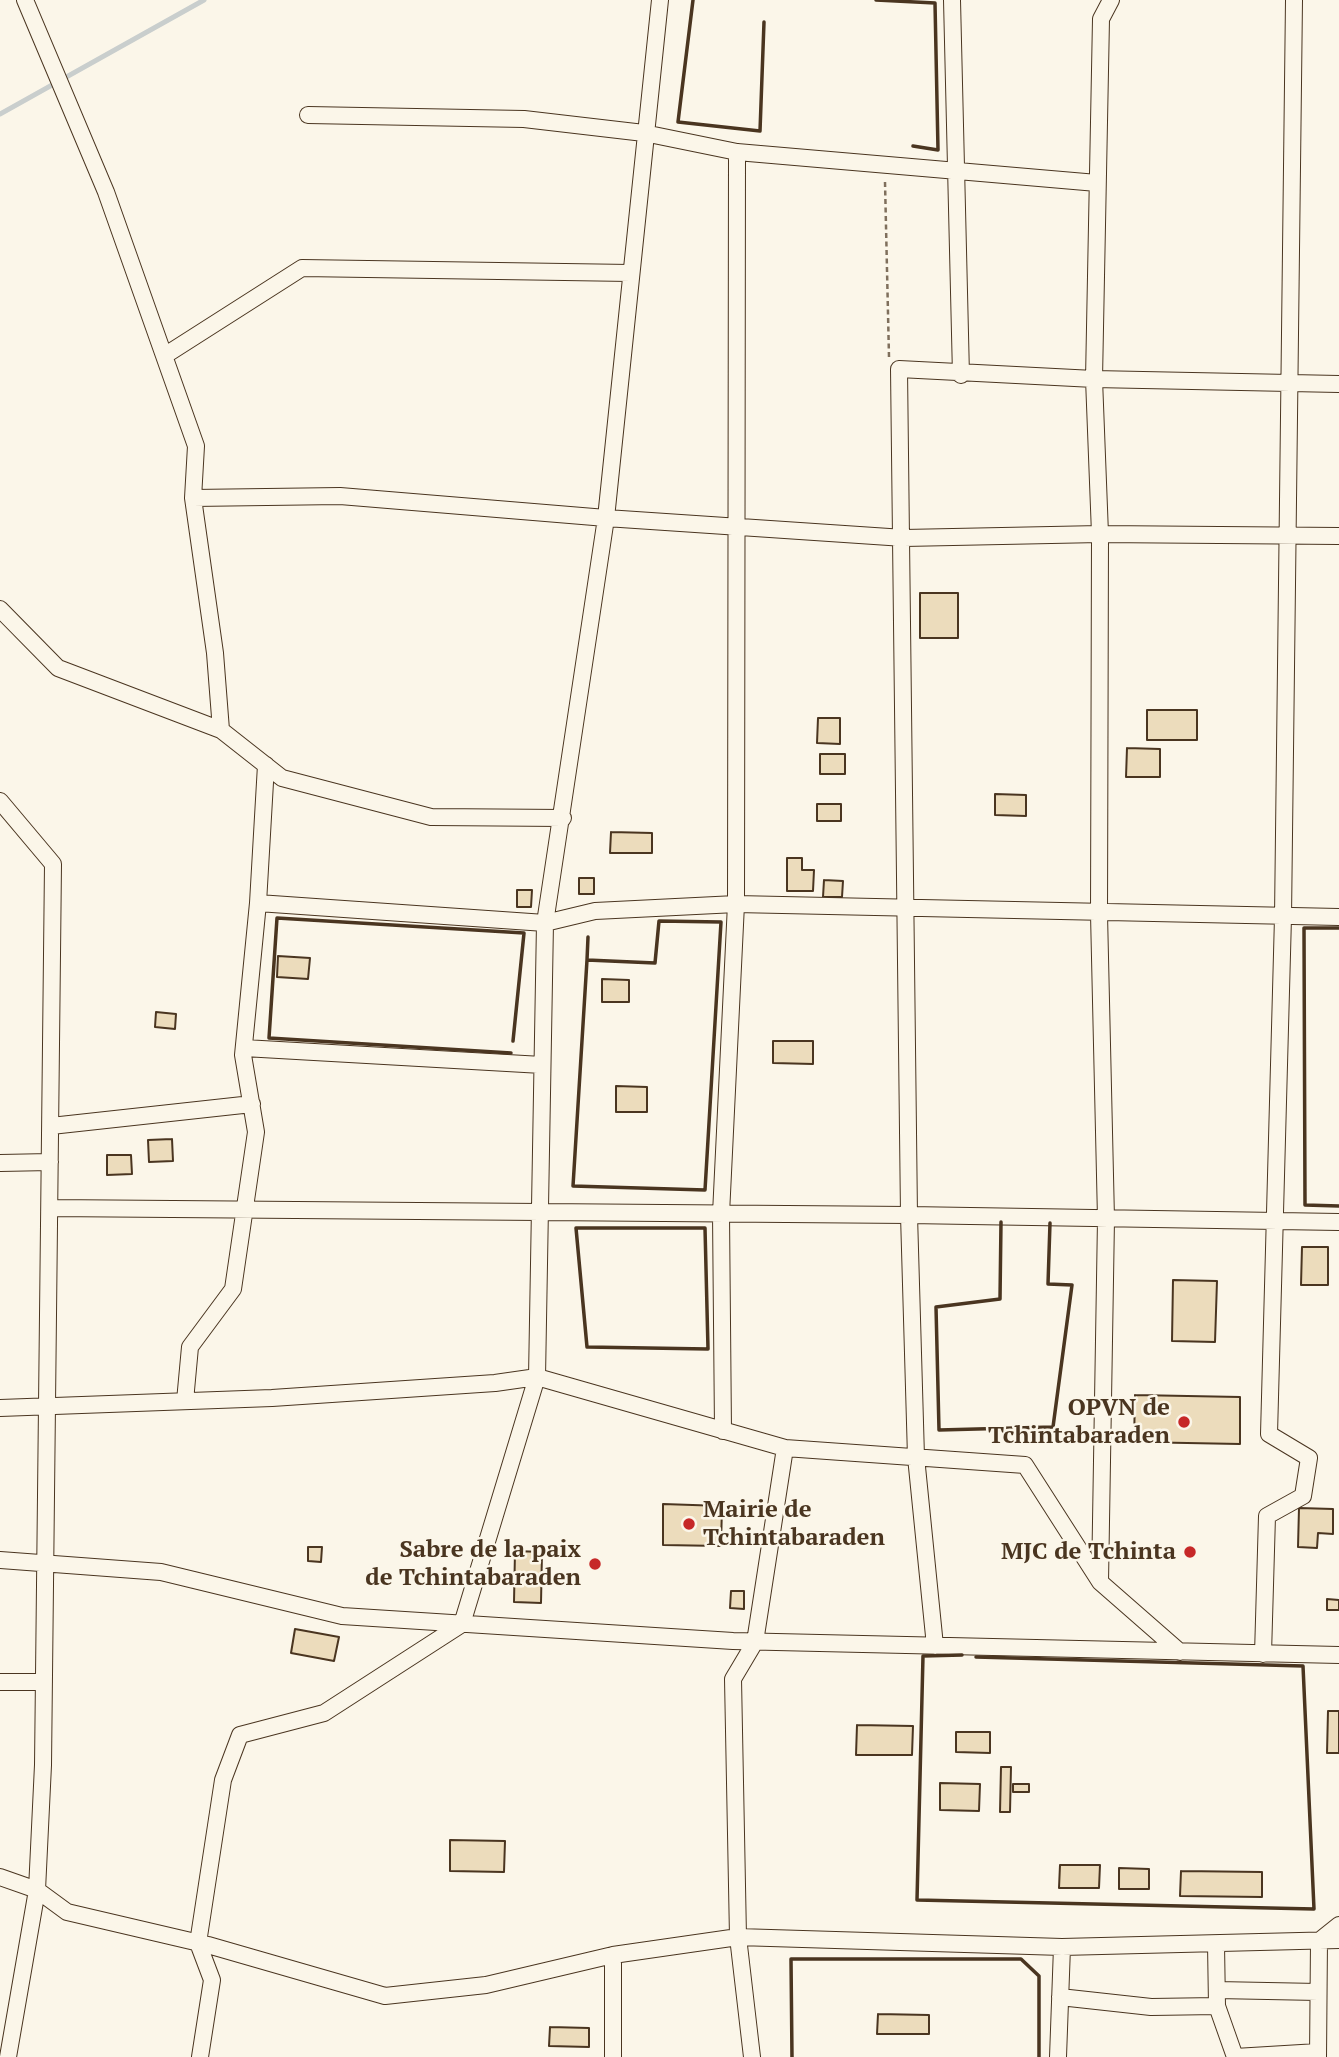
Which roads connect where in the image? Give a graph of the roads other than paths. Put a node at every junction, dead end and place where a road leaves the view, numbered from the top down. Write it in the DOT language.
graph roads {
  1 [pos="25,0"];
  2 [pos="660,0"];
  3 [pos="952,0"];
  4 [pos="1111,0"];
  5 [pos="1294,0"];
  6 [pos="308,115"];
  7 [pos="644,134"];
  8 [pos="737,152"];
  9 [pos="955,171"];
  10 [pos="1097,183"];
  11 [pos="630,273"];
  12 [pos="164,356"];
  13 [pos="961,375"];
  14 [pos="1094,380"];
  15 [pos="1289,383"];
  16 [pos="1339,384"];
  17 [pos="193,498"];
  18 [pos="606,518"];
  19 [pos="738,527"];
  20 [pos="1100,534"];
  21 [pos="1285,536"];
  22 [pos="1339,536"];
  23 [pos="904,538"];
  24 [pos="0,610"];
  25 [pos="221,730"];
  26 [pos="266,765"];
  27 [pos="0,801"];
  28 [pos="563,818"];
  29 [pos="258,903"];
  30 [pos="736,904"];
  31 [pos="906,909"];
  32 [pos="1098,914"];
  33 [pos="1283,917"];
  34 [pos="1339,917"];
  35 [pos="545,923"];
  36 [pos="244,1048"];
  37 [pos="542,1065"];
  38 [pos="252,1104"];
  39 [pos="51,1126"];
  40 [pos="0,1163"];
  41 [pos="50,1163"];
  42 [pos="50,1208"];
  43 [pos="246,1210"];
  44 [pos="540,1212"];
  45 [pos="721,1214"];
  46 [pos="909,1215"];
  47 [pos="1106,1219"];
  48 [pos="1274,1219"];
  49 [pos="1339,1222"];
  50 [pos="537,1377"];
  51 [pos="185,1401"];
  52 [pos="47,1406"];
  53 [pos="0,1408"];
  54 [pos="723,1431"];
  55 [pos="785,1448"];
  56 [pos="916,1457"];
  57 [pos="0,1560"];
  58 [pos="45,1563"];
  59 [pos="1100,1582"];
  60 [pos="462,1624"];
  61 [pos="755,1642"];
  62 [pos="935,1646"];
  63 [pos="1180,1652"];
  64 [pos="1263,1654"];
  65 [pos="1339,1655"];
  66 [pos="0,1682"];
  67 [pos="44,1682"];
  68 [pos="0,1877"];
  69 [pos="37,1890"];
  70 [pos="1339,1925"];
  71 [pos="738,1937"];
  72 [pos="1339,1940"];
  73 [pos="1319,1941"];
  74 [pos="198,1943"];
  75 [pos="1216,1944"];
  76 [pos="1062,1947"];
  77 [pos="613,1955"];
  78 [pos="1318,1992"];
  79 [pos="1060,1997"];
  80 [pos="1217,1998"];
  81 [pos="1318,2054"];
  82 [pos="8,2057"];
  83 [pos="200,2057"];
  84 [pos="613,2057"];
  85 [pos="752,2057"];
  86 [pos="1059,2057"];
  87 [pos="1235,2057"];
  1 -- 12 [label="street"];
  2 -- 7 [label="street"];
  3 -- 9 [label="street"];
  4 -- 10 [label="street"];
  5 -- 15 [label="street"];
  6 -- 7 [label="street"];
  7 -- 8 [label="street"];
  7 -- 11 [label="street"];
  8 -- 9 [label="street"];
  8 -- 19 [label="street"];
  9 -- 10 [label="street"];
  9 -- 13 [label="street"];
  10 -- 14 [label="street"];
  11 -- 12 [label="street"];
  11 -- 18 [label="street"];
  12 -- 17 [label="street"];
  13 -- 14 [label="street"];
  13 -- 23 [label="street"];
  14 -- 15 [label="street"];
  14 -- 20 [label="street"];
  15 -- 16 [label="street"];
  15 -- 21 [label="street"];
  17 -- 18 [label="street"];
  17 -- 25 [label="street"];
  18 -- 19 [label="street"];
  18 -- 28 [label="street"];
  19 -- 23 [label="street"];
  19 -- 30 [label="street"];
  20 -- 21 [label="street"];
  20 -- 23 [label="street"];
  20 -- 32 [label="street"];
  21 -- 22 [label="street"];
  21 -- 33 [label="street"];
  23 -- 31 [label="street"];
  24 -- 25 [label="street"];
  25 -- 26 [label="street"];
  26 -- 28 [label="street"];
  26 -- 29 [label="street"];
  27 -- 39 [label="street"];
  28 -- 35 [label="street"];
  29 -- 35 [label="street"];
  29 -- 36 [label="street"];
  30 -- 31 [label="street"];
  30 -- 35 [label="street"];
  30 -- 45 [label="street"];
  31 -- 32 [label="street"];
  31 -- 46 [label="street"];
  32 -- 33 [label="street"];
  32 -- 47 [label="street"];
  33 -- 34 [label="street"];
  33 -- 48 [label="street"];
  35 -- 37 [label="street"];
  36 -- 37 [label="street"];
  36 -- 38 [label="street"];
  37 -- 44 [label="street"];
  38 -- 39 [label="street"];
  38 -- 43 [label="street"];
  39 -- 41 [label="street"];
  40 -- 41 [label="street"];
  41 -- 42 [label="street"];
  42 -- 43 [label="street"];
  42 -- 52 [label="street"];
  43 -- 44 [label="street"];
  43 -- 51 [label="street"];
  44 -- 45 [label="street"];
  44 -- 50 [label="street"];
  45 -- 46 [label="street"];
  45 -- 54 [label="street"];
  46 -- 47 [label="street"];
  46 -- 56 [label="street"];
  47 -- 48 [label="street"];
  47 -- 59 [label="street"];
  48 -- 49 [label="street"];
  48 -- 64 [label="street"];
  50 -- 51 [label="street"];
  50 -- 54 [label="street"];
  50 -- 60 [label="street"];
  51 -- 52 [label="street"];
  52 -- 53 [label="street"];
  52 -- 58 [label="street"];
  54 -- 55 [label="street"];
  55 -- 56 [label="street"];
  55 -- 61 [label="street"];
  56 -- 59 [label="street"];
  56 -- 62 [label="street"];
  57 -- 58 [label="street"];
  58 -- 60 [label="street"];
  58 -- 67 [label="street"];
  59 -- 63 [label="street"];
  60 -- 61 [label="street"];
  60 -- 74 [label="street"];
  61 -- 62 [label="street"];
  61 -- 71 [label="street"];
  62 -- 63 [label="street"];
  63 -- 64 [label="street"];
  64 -- 65 [label="street"];
  66 -- 67 [label="street"];
  67 -- 69 [label="street"];
  68 -- 69 [label="street"];
  69 -- 74 [label="street"];
  69 -- 82 [label="street"];
  70 -- 73 [label="street"];
  71 -- 76 [label="street"];
  71 -- 77 [label="street"];
  71 -- 85 [label="street"];
  72 -- 73 [label="street"];
  73 -- 75 [label="street"];
  73 -- 78 [label="street"];
  74 -- 77 [label="street"];
  74 -- 83 [label="street"];
  75 -- 76 [label="street"];
  75 -- 80 [label="street"];
  76 -- 79 [label="street"];
  77 -- 84 [label="street"];
  78 -- 80 [label="street"];
  78 -- 81 [label="street"];
  79 -- 80 [label="street"];
  79 -- 86 [label="street"];
  80 -- 87 [label="street"];
  81 -- 87 [label="street"];
}
